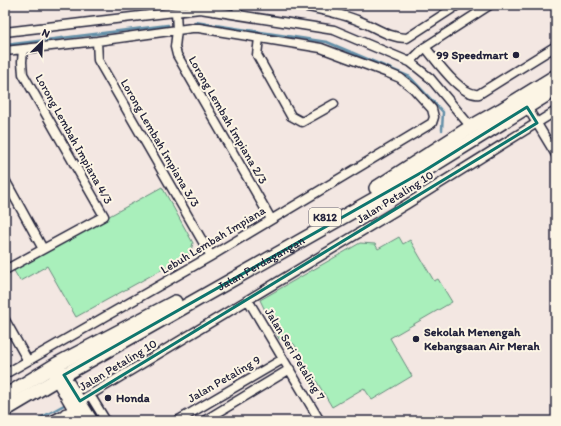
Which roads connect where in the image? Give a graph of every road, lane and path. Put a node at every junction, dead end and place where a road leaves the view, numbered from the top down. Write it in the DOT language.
graph roads {
  1 [pos="238,5"];
  2 [pos="296,5"];
  3 [pos="344,5"];
  4 [pos="458,5"];
  5 [pos="490,5"];
  6 [pos="176,12"];
  7 [pos="337,12"];
  8 [pos="236,15"];
  9 [pos="177,30"];
  10 [pos="5,32"];
  11 [pos="259,38"];
  12 [pos="97,41"];
  13 [pos="556,46"];
  14 [pos="425,47"];
  15 [pos="23,49"];
  16 [pos="5,51"];
  17 [pos="410,62"];
  18 [pos="556,76"];
  19 [pos="556,88"];
  20 [pos="334,104"];
  21 [pos="527,107"];
  22 [pos="556,111"];
  23 [pos="537,123"];
  24 [pos="471,128"];
  25 [pos="556,155"];
  26 [pos="5,180"];
  27 [pos="271,219"];
  28 [pos="43,249"];
  29 [pos="211,256"];
  30 [pos="5,270"];
  31 [pos="248,300"];
  32 [pos="5,320"];
  33 [pos="283,359"];
  34 [pos="28,361"];
  35 [pos="290,369"];
  36 [pos="57,372"];
  37 [pos="5,374"];
  38 [pos="90,395"];
  39 [pos="5,396"];
  40 [pos="73,408"];
  41 [pos="5,410"];
  42 [pos="51,421"];
  43 [pos="70,421"];
  44 [pos="81,421"];
  45 [pos="92,421"];
  46 [pos="106,421"];
  47 [pos="177,421"];
  48 [pos="204,421"];
  49 [pos="320,421"];
  1 -- 8 [label="street"];
  2 -- 7 [label="street"];
  3 -- 7 [label="street"];
  4 -- 7 [label="street"];
  5 -- 14 [label="street"];
  6 -- 8 [label="street"];
  6 -- 9 [label="street, Lorong Lembah Impiana 2/3"];
  6 -- 10 [label="street"];
  8 -- 17 [label="street"];
  9 -- 11 [label="street"];
  9 -- 12 [label="street"];
  9 -- 27 [label="street, Lorong Lembah Impiana 2/3"];
  11 -- 20 [label="street"];
  11 -- 27 [label="street, Lebuh Lembah Impiana"];
  12 -- 15 [label="street"];
  12 -- 29 [label="street, Lorong Lembah Impiana 3/3"];
  13 -- 14 [label="street"];
  14 -- 17 [label="street"];
  15 -- 16 [label="street"];
  15 -- 28 [label="street, Lorong Lembah Impiana 4/3"];
  17 -- 24 [label="street"];
  18 -- 24 [label="main road, Jalan Perdagangan / K812"];
  19 -- 21 [label="main road, Jalan Perdagangan / K812"];
  21 -- 23 [label="street"];
  21 -- 36 [label="main road, Jalan Perdagangan / K812"];
  22 -- 23 [label="street, Jalan Petaling 10"];
  23 -- 25 [label="street"];
  23 -- 31 [label="street, Jalan Petaling 10"];
  24 -- 36 [label="main road, Jalan Perdagangan / K812"];
  26 -- 28 [label="street"];
  27 -- 29 [label="street, Lebuh Lembah Impiana"];
  28 -- 30 [label="street"];
  29 -- 34 [label="street, Lebuh Lembah Impiana"];
  31 -- 33 [label="street, Jalan Seri Petaling 7"];
  31 -- 38 [label="street, Jalan Petaling 10"];
  32 -- 34 [label="street"];
  33 -- 35 [label="street, Jalan Seri Petaling 7"];
  33 -- 47 [label="street, Jalan Petaling 9"];
  34 -- 37 [label="street, Lebuh Lembah Impiana"];
  35 -- 48 [label="street"];
  35 -- 49 [label="street, Jalan Seri Petaling 7"];
  36 -- 39 [label="main road, Jalan Perdagangan / K812"];
  36 -- 40 [label="street"];
  36 -- 41 [label="main road, Jalan Perdagangan / K812"];
  38 -- 40 [label="street, Jalan Petaling 10"];
  38 -- 46 [label="street"];
  40 -- 42 [label="street, Jalan Petaling 10"];
  40 -- 43 [label="street"];
  40 -- 44 [label="street"];
  40 -- 45 [label="street"];
}
